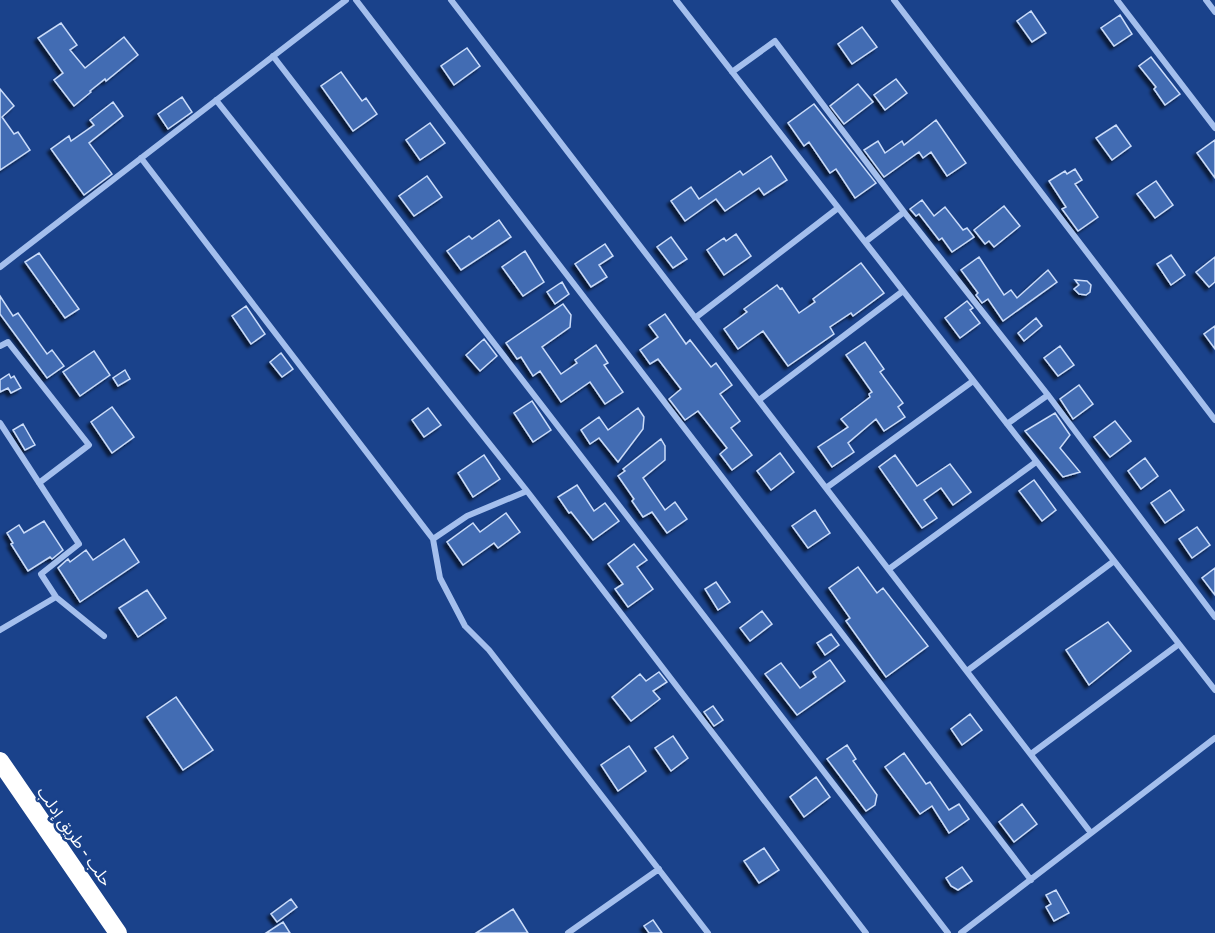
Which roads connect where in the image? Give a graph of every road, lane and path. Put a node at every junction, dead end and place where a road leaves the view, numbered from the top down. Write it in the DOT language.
graph roads {
  1 [pos="346,0"];
  2 [pos="356,0"];
  3 [pos="451,0"];
  4 [pos="676,0"];
  5 [pos="894,0"];
  6 [pos="1117,0"];
  7 [pos="1206,0"];
  8 [pos="1215,12"];
  9 [pos="273,56"];
  10 [pos="732,72"];
  11 [pos="216,100"];
  12 [pos="1215,128"];
  13 [pos="141,158"];
  14 [pos="838,208"];
  15 [pos="904,212"];
  16 [pos="865,242"];
  17 [pos="0,267"];
  18 [pos="903,291"];
  19 [pos="695,318"];
  20 [pos="0,346"];
  21 [pos="973,381"];
  22 [pos="1048,395"];
  23 [pos="759,400"];
  24 [pos="1215,420"];
  25 [pos="0,423"];
  26 [pos="1007,424"];
  27 [pos="1036,462"];
  28 [pos="39,483"];
  29 [pos="826,488"];
  30 [pos="527,491"];
  31 [pos="433,539"];
  32 [pos="1114,561"];
  33 [pos="889,569"];
  34 [pos="56,597"];
  35 [pos="1215,617"];
  36 [pos="0,630"];
  37 [pos="104,636"];
  38 [pos="1179,644"];
  39 [pos="967,671"];
  40 [pos="1215,690"];
  41 [pos="1215,738"];
  42 [pos="1031,754"];
  43 [pos="0,761"];
  44 [pos="1091,833"];
  45 [pos="659,869"];
  46 [pos="1031,880"];
  47 [pos="118,933"];
  48 [pos="568,933"];
  49 [pos="708,933"];
  50 [pos="866,933"];
  51 [pos="948,933"];
  52 [pos="961,933"];
  1 -- 9 [label="street"];
  2 -- 46 [label="street"];
  3 -- 19 [label="street"];
  4 -- 10 [label="street"];
  5 -- 24 [label="street"];
  6 -- 12 [label="street"];
  7 -- 8 [label="street"];
  9 -- 11 [label="street"];
  9 -- 51 [label="street"];
  10 -- 14 [label="street"];
  10 -- 15 [label="street"];
  11 -- 13 [label="street"];
  11 -- 30 [label="street"];
  13 -- 17 [label="street"];
  13 -- 31 [label="street"];
  14 -- 16 [label="street"];
  14 -- 19 [label="street"];
  15 -- 16 [label="street"];
  15 -- 22 [label="street"];
  16 -- 18 [label="street"];
  18 -- 21 [label="street"];
  18 -- 23 [label="street"];
  19 -- 23 [label="street"];
  20 -- 28 [label="street"];
  21 -- 26 [label="street"];
  21 -- 29 [label="street"];
  22 -- 26 [label="street"];
  22 -- 35 [label="street"];
  23 -- 29 [label="street"];
  25 -- 28 [label="street"];
  26 -- 27 [label="street"];
  27 -- 32 [label="street"];
  27 -- 33 [label="street"];
  28 -- 34 [label="street"];
  29 -- 33 [label="street"];
  30 -- 31 [label="street"];
  30 -- 50 [label="street"];
  31 -- 45 [label="street"];
  32 -- 38 [label="street"];
  32 -- 39 [label="street"];
  33 -- 39 [label="street"];
  34 -- 36 [label="street"];
  34 -- 37 [label="street"];
  38 -- 40 [label="street"];
  38 -- 42 [label="street"];
  39 -- 42 [label="street"];
  41 -- 44 [label="street"];
  42 -- 44 [label="street"];
  43 -- 47 [label="highway, حلب - طريق إدلب"];
  44 -- 46 [label="street"];
  45 -- 48 [label="street"];
  45 -- 49 [label="street"];
  46 -- 52 [label="street"];
}
